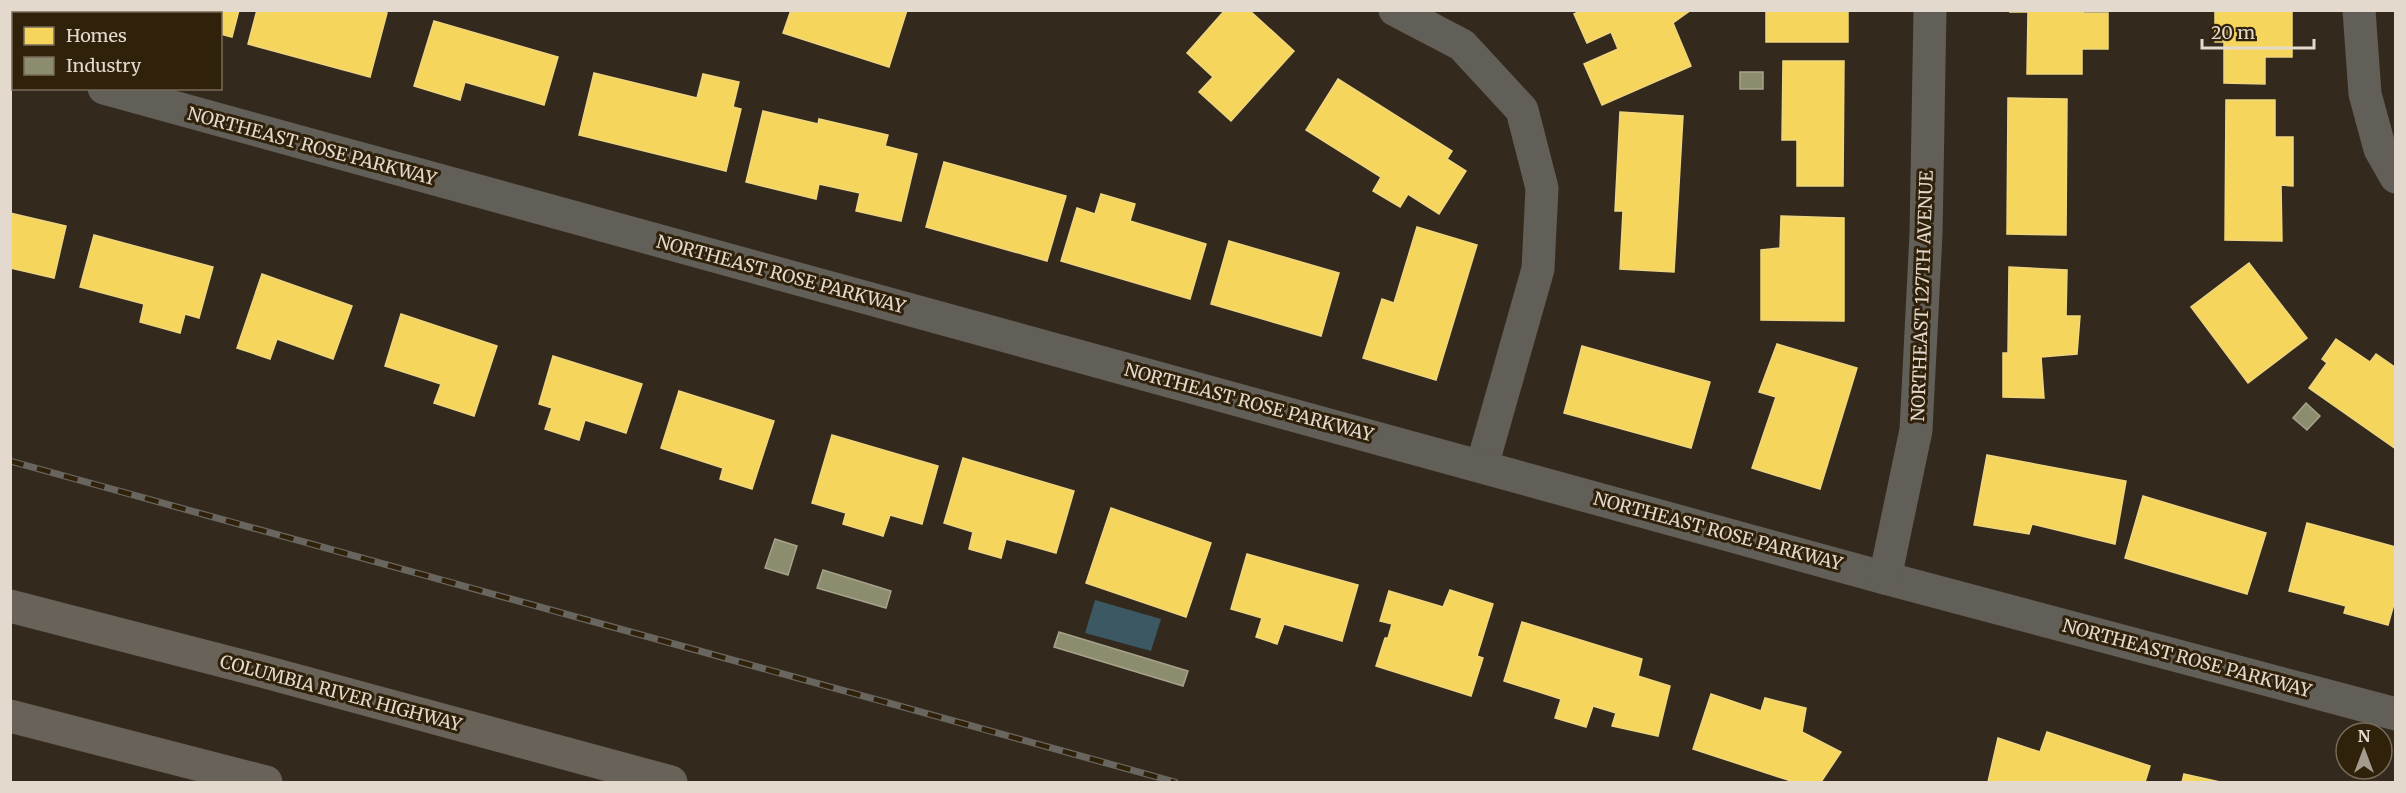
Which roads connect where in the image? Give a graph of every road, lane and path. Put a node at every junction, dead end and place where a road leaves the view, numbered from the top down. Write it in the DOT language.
graph roads {
  1 [pos="1395,10"];
  2 [pos="1930,10"];
  3 [pos="2359,10"];
  4 [pos="111,90"];
  5 [pos="2396,177"];
  6 [pos="1482,466"];
  7 [pos="1885,578"];
  8 [pos="10,606"];
  9 [pos="2396,714"];
  10 [pos="10,716"];
  11 [pos="266,783"];
  12 [pos="671,783"];
  1 -- 6 [label="street"];
  2 -- 7 [label="street, NORTHEAST 127TH AVENUE"];
  3 -- 5 [label="street"];
  4 -- 6 [label="street, NORTHEAST ROSE PARKWAY"];
  6 -- 7 [label="street, NORTHEAST ROSE PARKWAY"];
  7 -- 9 [label="street, NORTHEAST ROSE PARKWAY"];
  8 -- 12 [label="highway, COLUMBIA RIVER HIGHWAY"];
  10 -- 11 [label="highway"];
}
